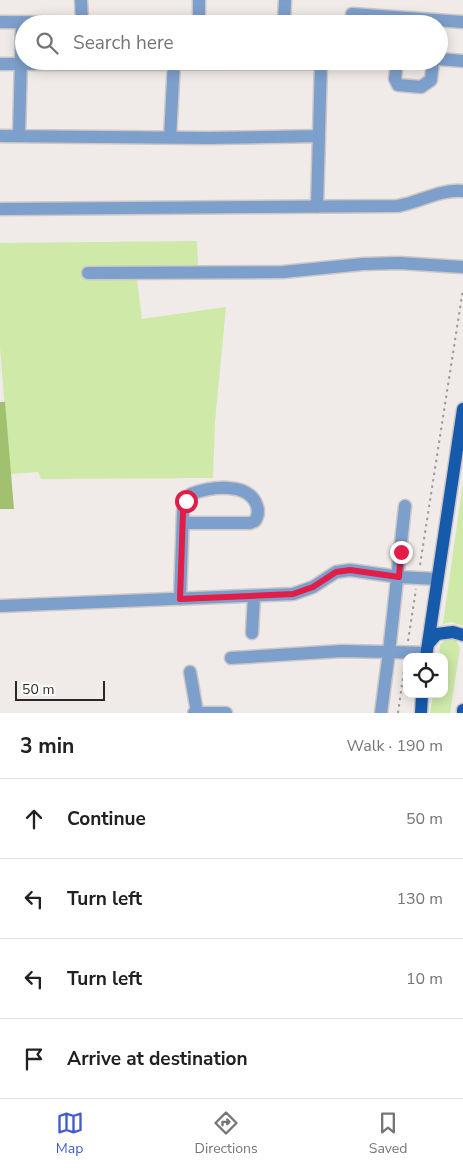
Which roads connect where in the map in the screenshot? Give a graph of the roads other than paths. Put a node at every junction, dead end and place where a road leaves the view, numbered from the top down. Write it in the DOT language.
graph roads {
  1 [pos="81,0"];
  2 [pos="199,0"];
  3 [pos="285,0"];
  4 [pos="352,14"];
  5 [pos="82,15"];
  6 [pos="199,15"];
  7 [pos="284,15"];
  8 [pos="366,15"];
  9 [pos="448,21"];
  10 [pos="0,22"];
  11 [pos="15,22"];
  12 [pos="463,22"];
  13 [pos="448,59"];
  14 [pos="463,60"];
  15 [pos="15,63"];
  16 [pos="0,64"];
  17 [pos="21,70"];
  18 [pos="174,70"];
  19 [pos="321,70"];
  20 [pos="396,70"];
  21 [pos="432,70"];
  22 [pos="0,136"];
  23 [pos="19,136"];
  24 [pos="319,136"];
  25 [pos="170,138"];
  26 [pos="463,191"];
  27 [pos="317,207"];
  28 [pos="0,208"];
  29 [pos="463,267"];
  30 [pos="88,273"];
  31 [pos="463,409"];
  32 [pos="405,506"];
  33 [pos="183,523"];
  34 [pos="399,577"];
  35 [pos="437,579"];
  36 [pos="254,596"];
  37 [pos="180,599"];
  38 [pos="0,606"];
  39 [pos="252,633"];
  40 [pos="463,635"];
  41 [pos="426,651"];
  42 [pos="390,652"];
  43 [pos="231,658"];
  44 [pos="190,672"];
  45 [pos="422,698"];
  46 [pos="196,713"];
  47 [pos="226,713"];
  48 [pos="381,713"];
  49 [pos="421,713"];
  1 -- 5 [label="street"];
  2 -- 6 [label="street"];
  3 -- 7 [label="street"];
  4 -- 8 [label="street"];
  9 -- 12 [label="street"];
  10 -- 11 [label="street"];
  13 -- 14 [label="street"];
  15 -- 16 [label="street"];
  17 -- 23 [label="street"];
  18 -- 25 [label="street"];
  19 -- 24 [label="street"];
  20 -- 21 [label="street"];
  22 -- 23 [label="street"];
  23 -- 25 [label="street"];
  24 -- 25 [label="street"];
  24 -- 27 [label="street"];
  26 -- 27 [label="street"];
  27 -- 28 [label="street"];
  29 -- 30 [label="street"];
  31 -- 35 [label="main road"];
  32 -- 34 [label="street"];
  33 -- 33 [label="street"];
  33 -- 37 [label="street"];
  34 -- 35 [label="street"];
  34 -- 36 [label="street"];
  34 -- 42 [label="street"];
  35 -- 41 [label="main road"];
  36 -- 37 [label="street"];
  36 -- 39 [label="street"];
  37 -- 38 [label="street"];
  40 -- 41 [label="main road"];
  41 -- 42 [label="street"];
  42 -- 43 [label="street"];
  42 -- 48 [label="street"];
  44 -- 46 [label="street"];
  45 -- 49 [label="main road"];
  46 -- 47 [label="street"];
}
